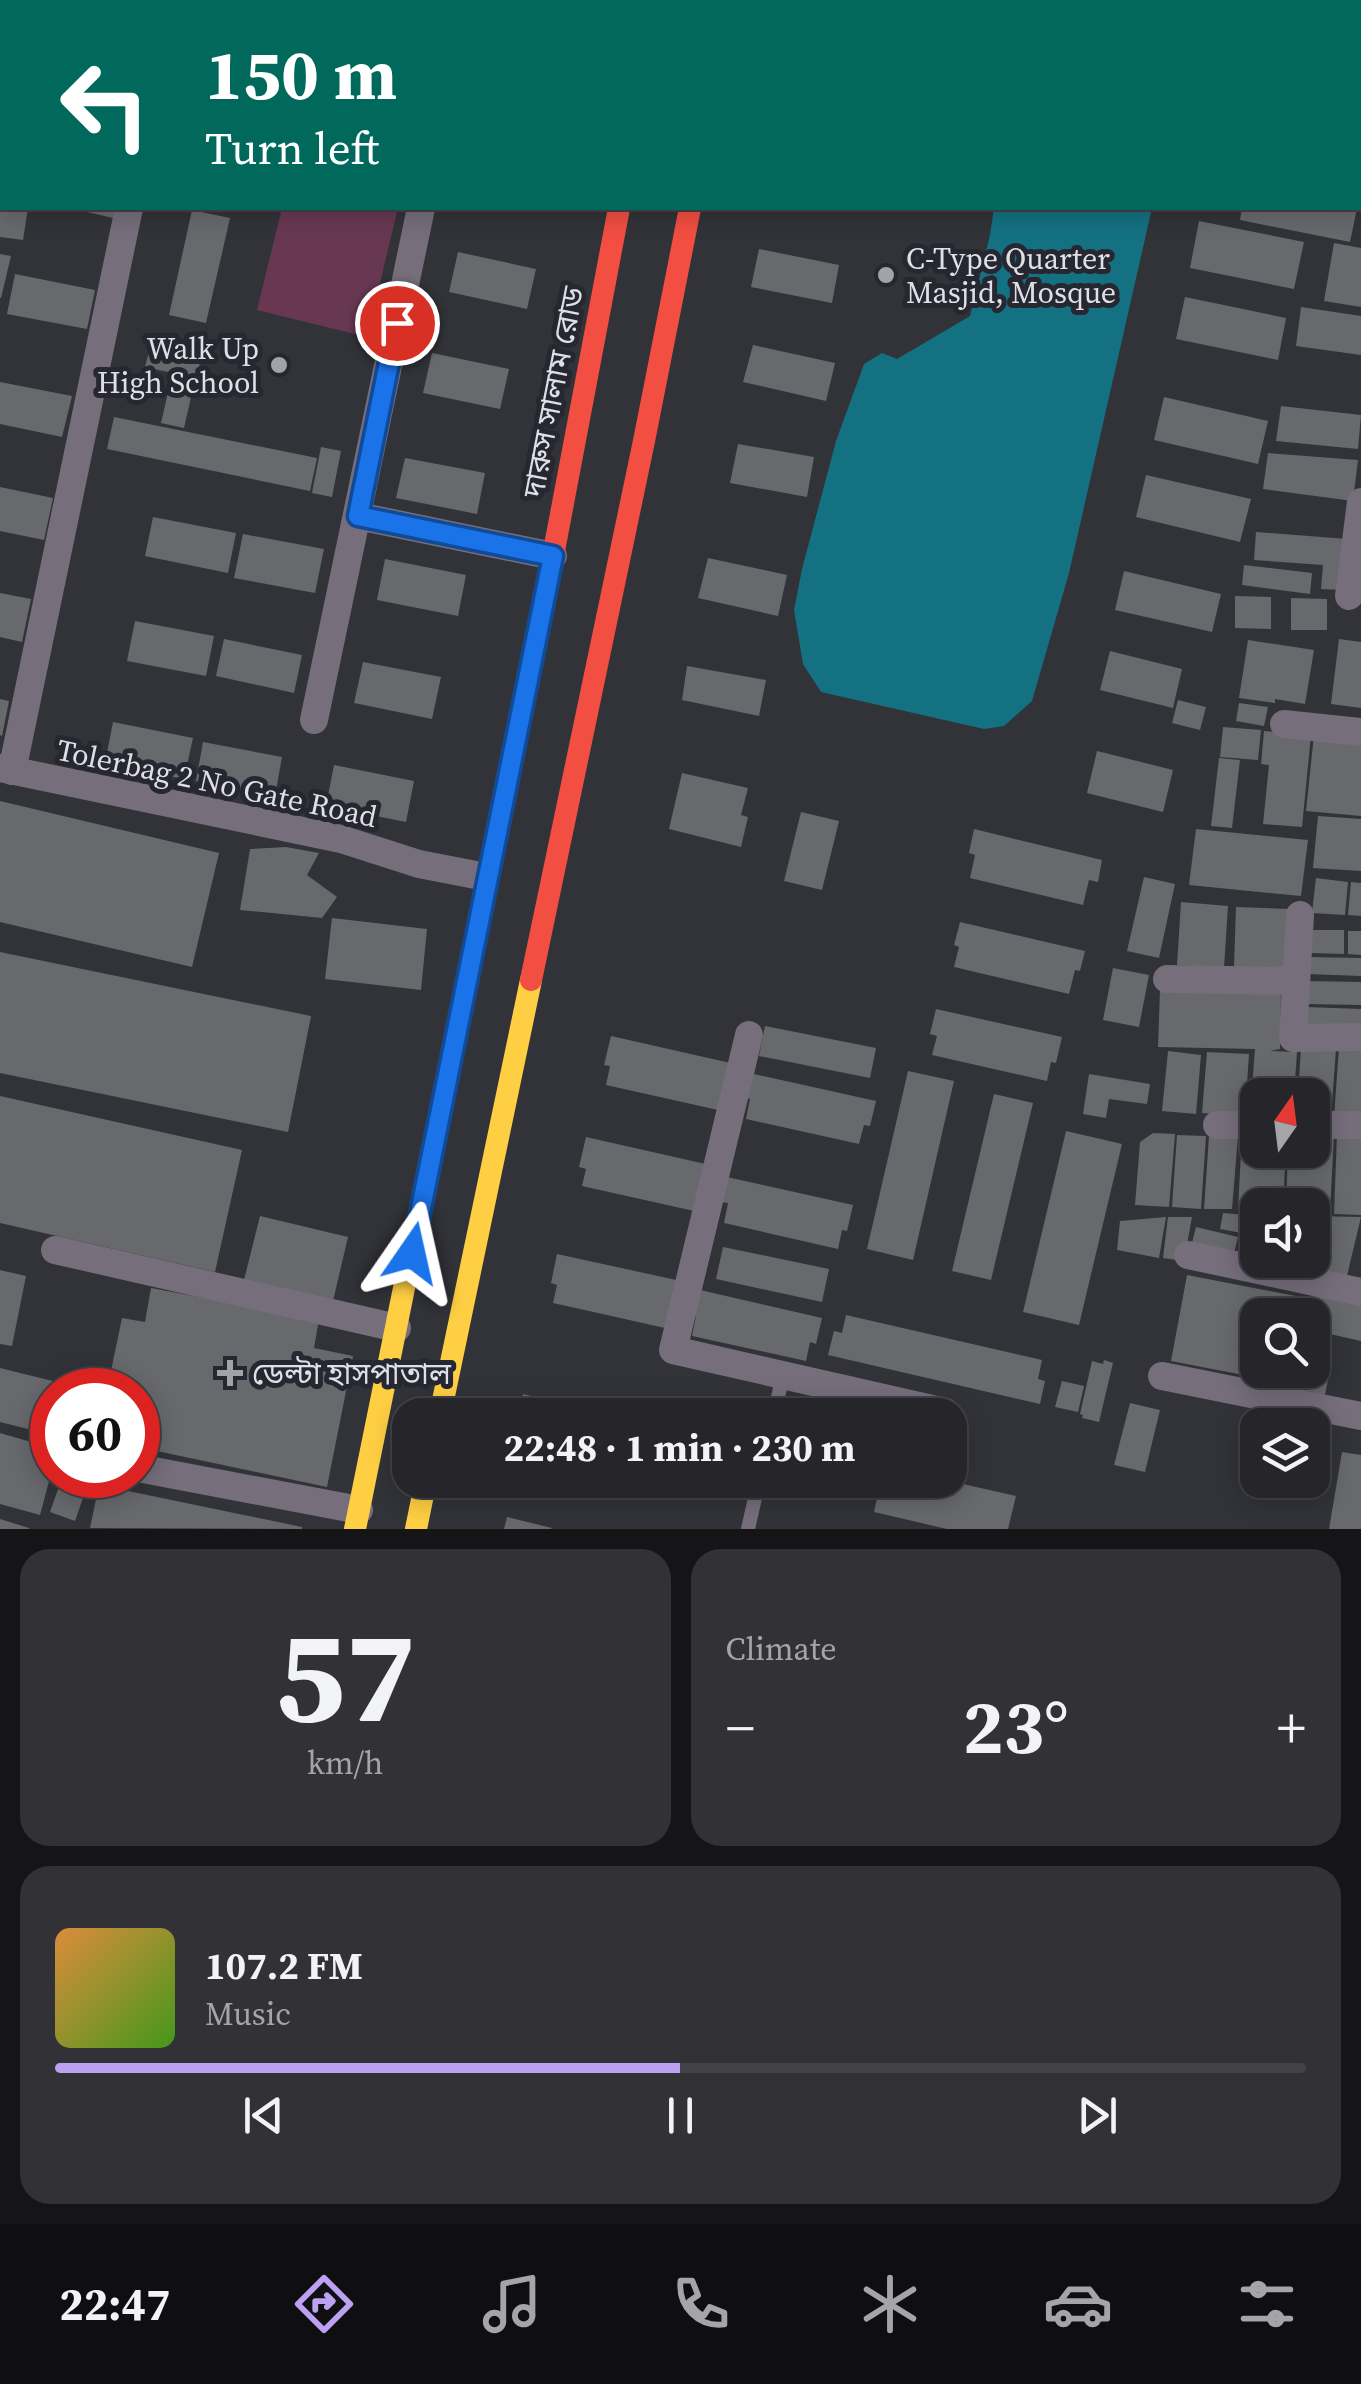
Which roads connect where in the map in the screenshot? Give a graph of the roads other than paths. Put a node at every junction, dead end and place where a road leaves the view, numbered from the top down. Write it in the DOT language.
graph roads {
  1 [pos="129,210"];
  2 [pos="421,210"];
  3 [pos="619,210"];
  4 [pos="690,210"];
  5 [pos="1361,502"];
  6 [pos="358,516"];
  7 [pos="553,556"];
  8 [pos="1350,596"];
  9 [pos="314,720"];
  10 [pos="1284,724"];
  11 [pos="1361,732"];
  12 [pos="6,769"];
  13 [pos="494,880"];
  14 [pos="1300,915"];
  15 [pos="1166,979"];
  16 [pos="1296,981"];
  17 [pos="749,1035"];
  18 [pos="1361,1037"];
  19 [pos="1217,1125"];
  20 [pos="1240,1125"];
  21 [pos="1330,1125"];
  22 [pos="1361,1125"];
  23 [pos="55,1250"];
  24 [pos="1188,1255"];
  25 [pos="1361,1292"];
  26 [pos="397,1328"];
  27 [pos="783,1375"];
  28 [pos="1162,1376"];
  29 [pos="444,1398"];
  30 [pos="778,1398"];
  31 [pos="884,1398"];
  32 [pos="1361,1416"];
  33 [pos="160,1473"];
  34 [pos="422,1498"];
  35 [pos="755,1498"];
  36 [pos="357,1519"];
  37 [pos="416,1529"];
  38 [pos="748,1529"];
  1 -- 12 [label="street"];
  2 -- 6 [label="street"];
  3 -- 7 [label="main road, দারুস সালাম রোড"];
  4 -- 29 [label="main road"];
  5 -- 8 [label="street"];
  6 -- 7 [label="street"];
  6 -- 9 [label="street"];
  7 -- 13 [label="main road, দারুস সালাম রোড"];
  10 -- 11 [label="street"];
  12 -- 13 [label="street, Tolerbag 2 No Gate Road"];
  13 -- 26 [label="main road, দারুস সালাম রোড"];
  14 -- 16 [label="street"];
  15 -- 16 [label="street"];
  16 -- 18 [label="street"];
  17 -- 27 [label="street"];
  19 -- 20 [label="street"];
  21 -- 22 [label="street"];
  23 -- 26 [label="street"];
  24 -- 25 [label="street"];
  26 -- 36 [label="main road, দারুস সালাম রোড"];
  27 -- 30 [label="lane"];
  27 -- 31 [label="street"];
  28 -- 32 [label="street"];
  33 -- 36 [label="street"];
  34 -- 37 [label="main road"];
  35 -- 38 [label="lane"];
}
